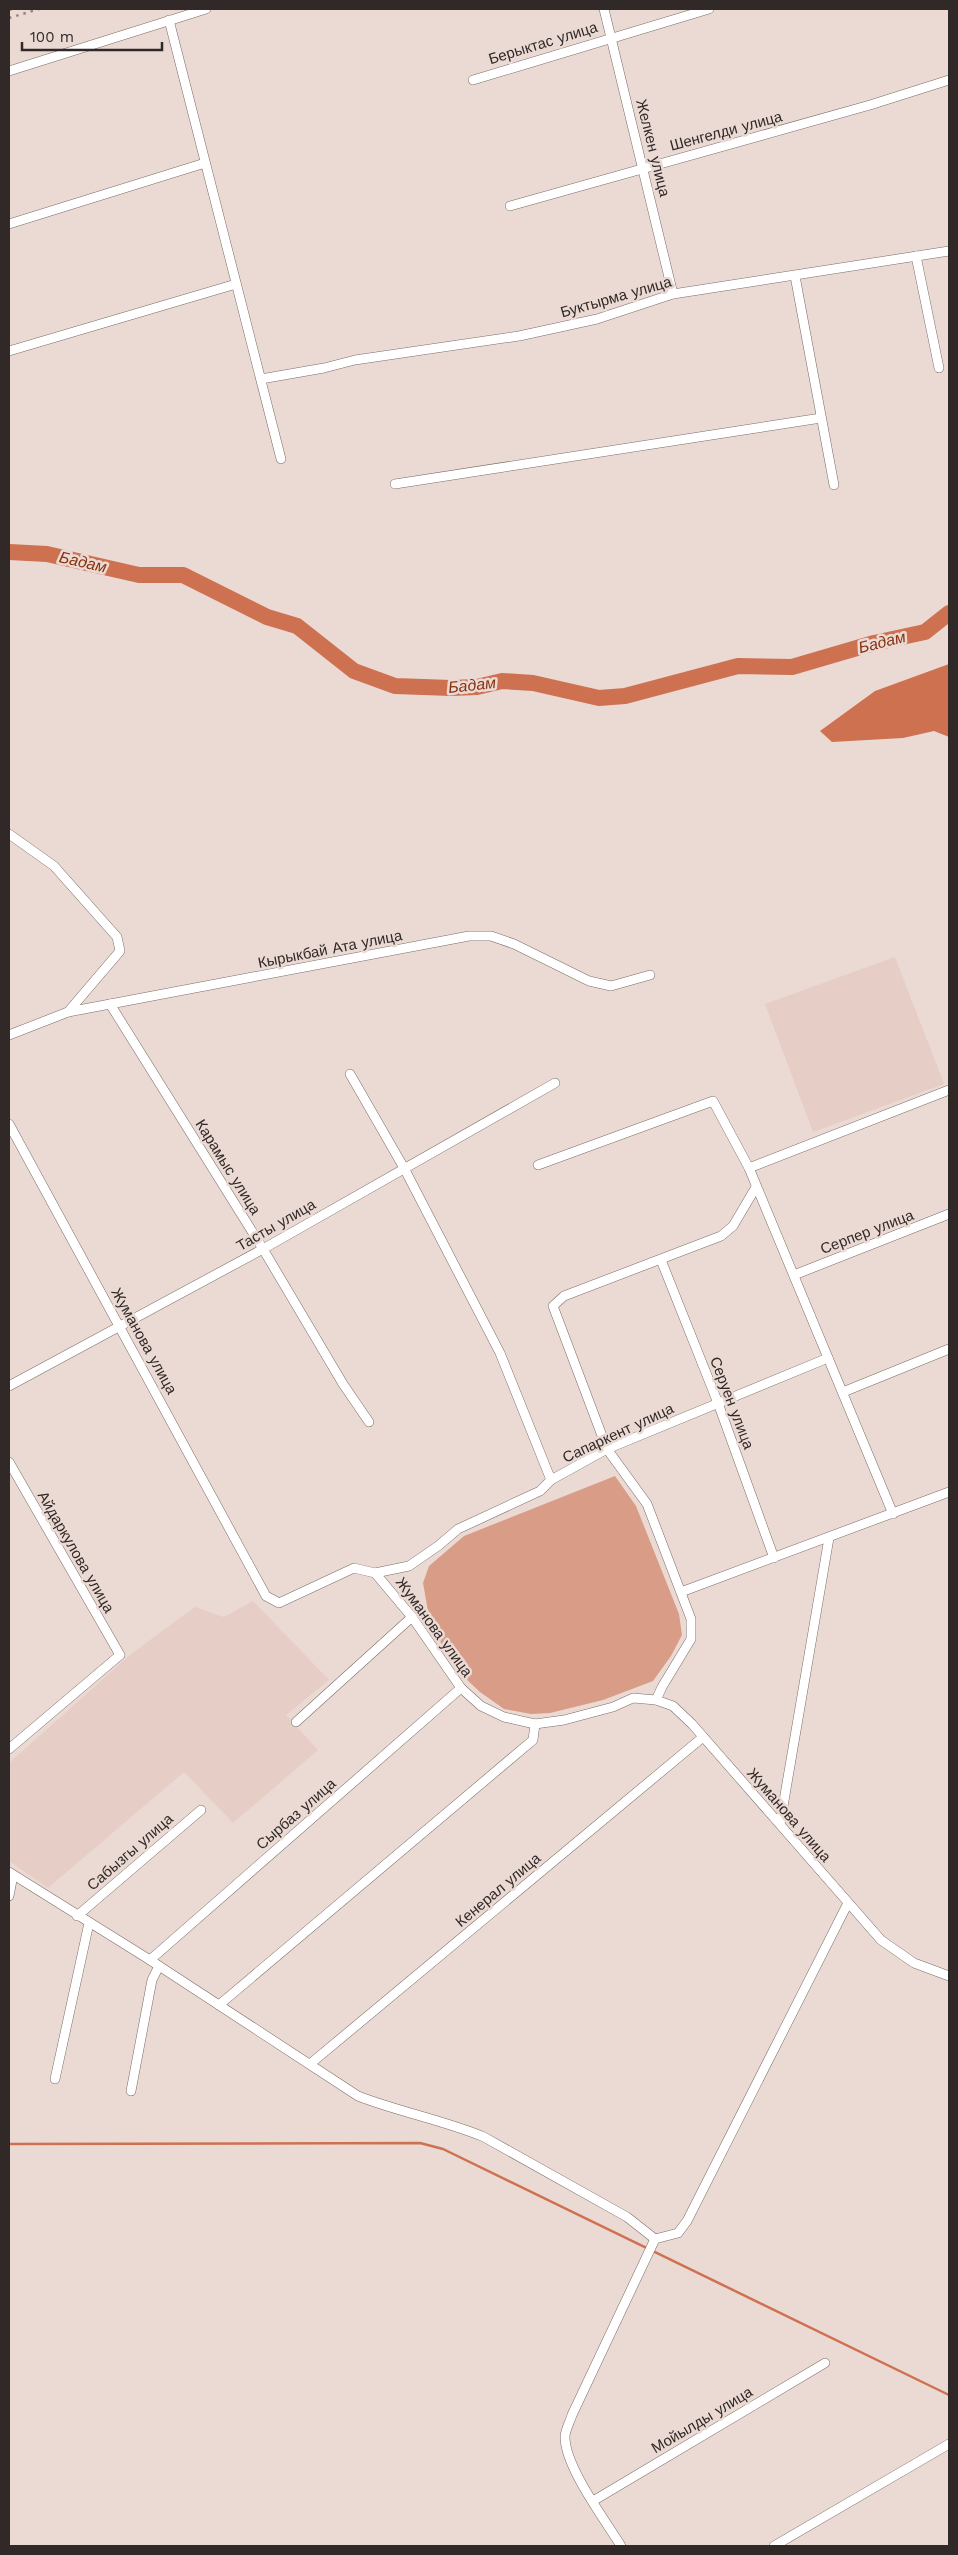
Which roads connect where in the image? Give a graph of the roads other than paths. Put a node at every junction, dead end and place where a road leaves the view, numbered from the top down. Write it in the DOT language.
graph roads {
  1 [pos="206,9"];
  2 [pos="604,9"];
  3 [pos="709,9"];
  4 [pos="169,20"];
  5 [pos="611,36"];
  6 [pos="9,71"];
  7 [pos="473,80"];
  8 [pos="949,80"];
  9 [pos="206,163"];
  10 [pos="643,168"];
  11 [pos="510,206"];
  12 [pos="9,224"];
  13 [pos="949,250"];
  14 [pos="916,256"];
  15 [pos="795,276"];
  16 [pos="236,284"];
  17 [pos="673,294"];
  18 [pos="9,351"];
  19 [pos="939,368"];
  20 [pos="261,379"];
  21 [pos="822,418"];
  22 [pos="281,459"];
  23 [pos="395,484"];
  24 [pos="834,485"];
  25 [pos="9,834"];
  26 [pos="650,975"];
  27 [pos="110,1004"];
  28 [pos="68,1012"];
  29 [pos="9,1035"];
  30 [pos="350,1074"];
  31 [pos="555,1083"];
  32 [pos="949,1090"];
  33 [pos="9,1124"];
  34 [pos="538,1164"];
  35 [pos="404,1168"];
  36 [pos="749,1168"];
  37 [pos="756,1187"];
  38 [pos="949,1214"];
  39 [pos="263,1249"];
  40 [pos="661,1260"];
  41 [pos="794,1274"];
  42 [pos="120,1326"];
  43 [pos="949,1349"];
  44 [pos="828,1358"];
  45 [pos="9,1386"];
  46 [pos="843,1392"];
  47 [pos="718,1403"];
  48 [pos="369,1422"];
  49 [pos="607,1449"];
  50 [pos="9,1462"];
  51 [pos="551,1480"];
  52 [pos="949,1492"];
  53 [pos="893,1514"];
  54 [pos="829,1538"];
  55 [pos="774,1558"];
  56 [pos="375,1573"];
  57 [pos="681,1592"];
  58 [pos="412,1617"];
  59 [pos="461,1688"];
  60 [pos="656,1700"];
  61 [pos="296,1722"];
  62 [pos="535,1724"];
  63 [pos="703,1737"];
  64 [pos="9,1750"];
  65 [pos="201,1810"];
  66 [pos="780,1824"];
  67 [pos="11,1873"];
  68 [pos="9,1896"];
  69 [pos="848,1903"];
  70 [pos="77,1916"];
  71 [pos="89,1923"];
  72 [pos="150,1960"];
  73 [pos="159,1966"];
  74 [pos="949,1976"];
  75 [pos="219,2005"];
  76 [pos="310,2064"];
  77 [pos="55,2080"];
  78 [pos="131,2092"];
  79 [pos="656,2239"];
  80 [pos="824,2363"];
  81 [pos="949,2444"];
  82 [pos="593,2501"];
  83 [pos="621,2546"];
  84 [pos="774,2546"];
  1 -- 4 [label="street"];
  2 -- 5 [label="street, Желкен улица"];
  3 -- 5 [label="street, Берыктас улица"];
  4 -- 6 [label="street"];
  4 -- 9 [label="street"];
  5 -- 7 [label="street, Берыктас улица"];
  5 -- 10 [label="street, Желкен улица"];
  8 -- 10 [label="street, Шенгелди улица"];
  9 -- 12 [label="street"];
  9 -- 16 [label="street"];
  10 -- 11 [label="street, Шенгелди улица"];
  10 -- 17 [label="street, Желкен улица"];
  13 -- 14 [label="street, Буктырма улица"];
  14 -- 15 [label="street, Буктырма улица"];
  14 -- 19 [label="street"];
  15 -- 17 [label="street, Буктырма улица"];
  15 -- 21 [label="street"];
  16 -- 18 [label="street"];
  16 -- 20 [label="street"];
  17 -- 20 [label="street, Буктырма улица"];
  20 -- 22 [label="street"];
  21 -- 23 [label="street"];
  21 -- 24 [label="street"];
  25 -- 28 [label="street"];
  26 -- 27 [label="street, Кырыкбай Ата улица"];
  27 -- 28 [label="street, Кырыкбай Ата улица"];
  27 -- 39 [label="street, Карамыс улица"];
  28 -- 29 [label="street, Кырыкбай Ата улица"];
  30 -- 35 [label="street"];
  31 -- 35 [label="street, Тасты улица"];
  32 -- 36 [label="street"];
  33 -- 42 [label="street, Жуманова улица"];
  34 -- 36 [label="street"];
  35 -- 39 [label="street, Тасты улица"];
  35 -- 51 [label="street"];
  36 -- 37 [label="street"];
  37 -- 40 [label="street"];
  37 -- 41 [label="street"];
  38 -- 41 [label="street, Серпер улица"];
  39 -- 42 [label="street, Тасты улица"];
  39 -- 48 [label="street, Карамыс улица"];
  40 -- 47 [label="street, Серуен улица"];
  40 -- 49 [label="street"];
  41 -- 44 [label="street"];
  42 -- 45 [label="street, Тасты улица"];
  42 -- 56 [label="street, Жуманова улица"];
  43 -- 46 [label="street"];
  44 -- 46 [label="street"];
  44 -- 47 [label="street, Сапаркент улица"];
  46 -- 53 [label="street"];
  47 -- 49 [label="street, Сапаркент улица"];
  47 -- 55 [label="street, Серуен улица"];
  49 -- 51 [label="street, Сапаркент улица"];
  49 -- 57 [label="street"];
  50 -- 64 [label="street, Айдаркулова улица"];
  51 -- 56 [label="street, Сапаркент улица"];
  52 -- 53 [label="street"];
  53 -- 54 [label="street"];
  54 -- 55 [label="street"];
  54 -- 66 [label="street"];
  55 -- 57 [label="street"];
  56 -- 58 [label="street, Жуманова улица"];
  57 -- 60 [label="street"];
  58 -- 59 [label="street, Жуманова улица"];
  58 -- 61 [label="street"];
  59 -- 62 [label="street, Жуманова улица"];
  59 -- 72 [label="street, Сырбаз улица"];
  60 -- 62 [label="street, Жуманова улица"];
  60 -- 63 [label="street, Жуманова улица"];
  62 -- 75 [label="street"];
  63 -- 66 [label="street, Жуманова улица"];
  63 -- 76 [label="street, Кенерал улица"];
  65 -- 70 [label="street, Сабызгы улица"];
  66 -- 69 [label="street, Жуманова улица"];
  67 -- 68 [label="street"];
  67 -- 70 [label="street"];
  69 -- 74 [label="street, Жуманова улица"];
  69 -- 79 [label="street"];
  70 -- 71 [label="street"];
  71 -- 72 [label="street"];
  71 -- 77 [label="street"];
  72 -- 73 [label="street"];
  73 -- 75 [label="street"];
  73 -- 78 [label="street"];
  75 -- 76 [label="street"];
  76 -- 79 [label="street"];
  79 -- 82 [label="street"];
  80 -- 82 [label="street, Мойылды улица"];
  81 -- 84 [label="street"];
  82 -- 83 [label="street"];
}
